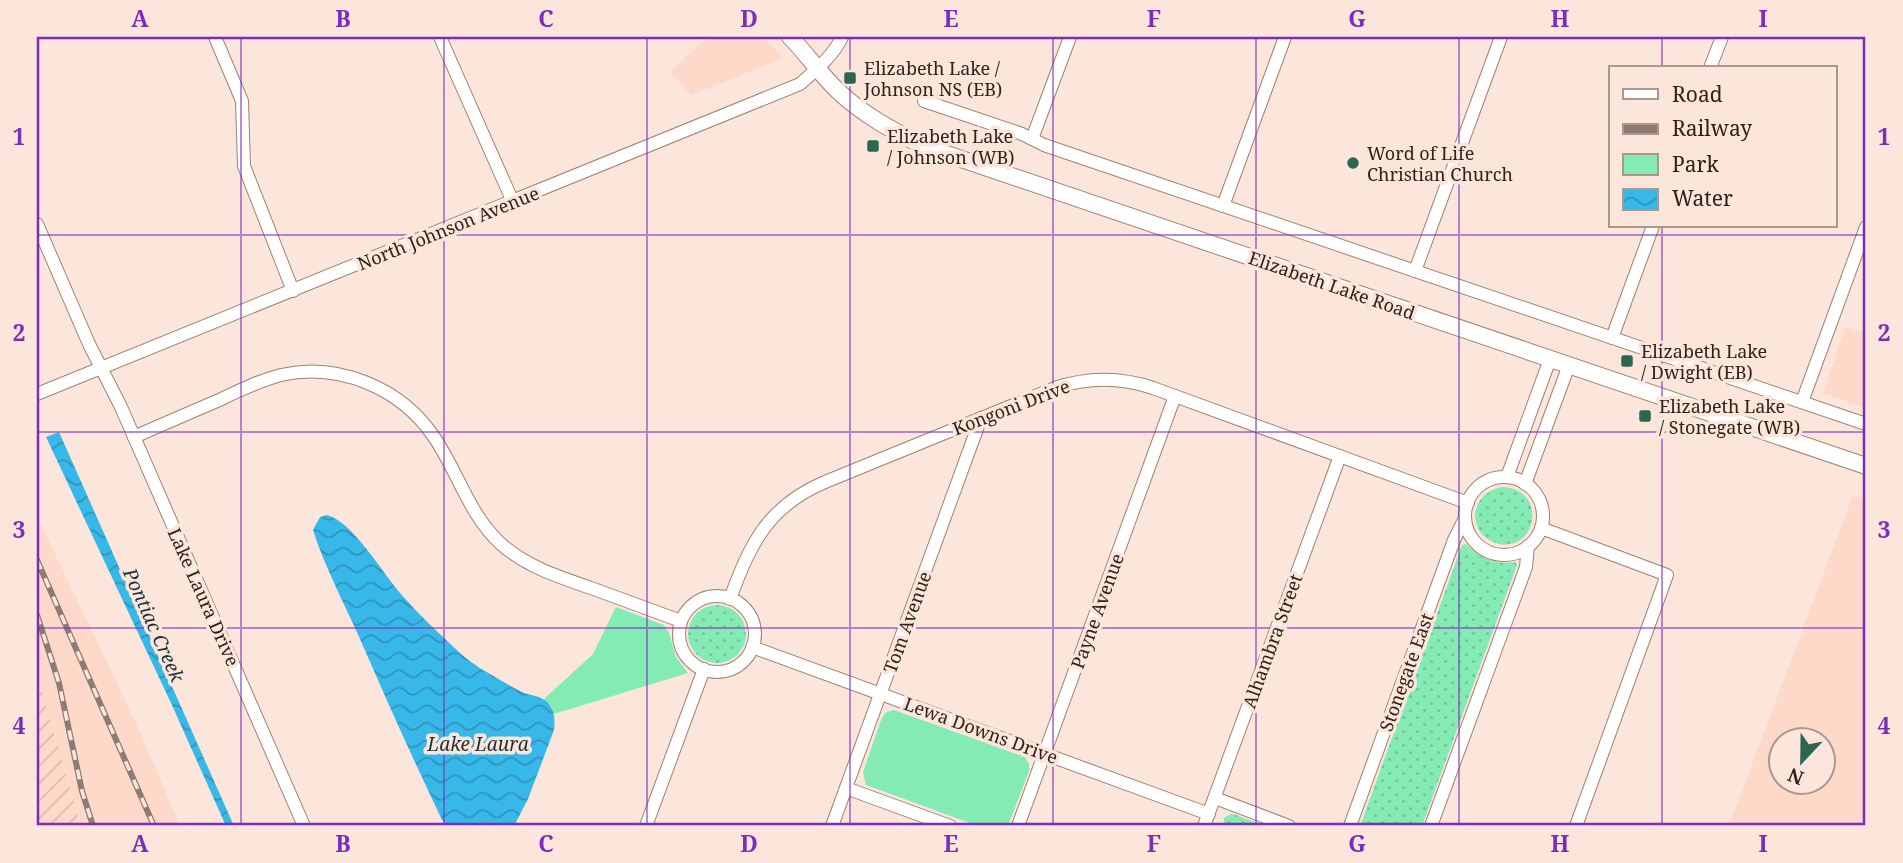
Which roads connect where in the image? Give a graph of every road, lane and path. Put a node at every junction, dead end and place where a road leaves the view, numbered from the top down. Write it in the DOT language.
graph roads {
  1 [pos="215,37"];
  2 [pos="440,37"];
  3 [pos="790,37"];
  4 [pos="842,37"];
  5 [pos="1070,37"];
  6 [pos="1284,37"];
  7 [pos="1501,37"];
  8 [pos="1722,37"];
  9 [pos="1711,66"];
  10 [pos="817,69"];
  11 [pos="924,101"];
  12 [pos="1032,139"];
  13 [pos="513,202"];
  14 [pos="1223,206"];
  15 [pos="37,224"];
  16 [pos="1866,227"];
  17 [pos="1652,228"];
  18 [pos="1415,271"];
  19 [pos="293,290"];
  20 [pos="1612,338"];
  21 [pos="1550,359"];
  22 [pos="1569,365"];
  23 [pos="102,368"];
  24 [pos="37,394"];
  25 [pos="1175,396"];
  26 [pos="1802,402"];
  27 [pos="981,418"];
  28 [pos="1866,424"];
  29 [pos="134,437"];
  30 [pos="1340,456"];
  31 [pos="1866,466"];
  32 [pos="1507,477"];
  33 [pos="1525,484"];
  34 [pos="1468,503"];
  35 [pos="1465,518"];
  36 [pos="1541,528"];
  37 [pos="1528,546"];
  38 [pos="730,599"];
  39 [pos="681,621"];
  40 [pos="752,647"];
  41 [pos="704,669"];
  42 [pos="880,694"];
  43 [pos="1045,754"];
  44 [pos="846,788"];
  45 [pos="1215,798"];
  46 [pos="1207,820"];
  47 [pos="1581,825"];
  48 [pos="304,826"];
  49 [pos="646,826"];
  50 [pos="832,826"];
  51 [pos="950,826"];
  52 [pos="1018,826"];
  53 [pos="1289,826"];
  54 [pos="1350,826"];
  55 [pos="1431,826"];
  1 -- 19 [label="street"];
  2 -- 13 [label="street"];
  3 -- 10 [label="main road, Elizabeth Lake Road"];
  4 -- 10 [label="street, North Johnson Avenue"];
  5 -- 12 [label="street"];
  6 -- 14 [label="street"];
  7 -- 18 [label="street"];
  8 -- 9 [label="street"];
  10 -- 13 [label="street, North Johnson Avenue"];
  10 -- 21 [label="main road, Elizabeth Lake Road"];
  11 -- 12 [label="street"];
  12 -- 14 [label="street"];
  13 -- 19 [label="street, North Johnson Avenue"];
  14 -- 18 [label="street"];
  15 -- 23 [label="street, Lake Laura Drive"];
  16 -- 26 [label="street"];
  17 -- 20 [label="street"];
  18 -- 20 [label="street"];
  19 -- 23 [label="street, North Johnson Avenue"];
  20 -- 26 [label="street"];
  21 -- 22 [label="main road, Elizabeth Lake Road"];
  21 -- 32 [label="street"];
  22 -- 31 [label="main road, Elizabeth Lake Road"];
  22 -- 33 [label="street"];
  23 -- 24 [label="street, North Johnson Avenue"];
  23 -- 29 [label="street, Lake Laura Drive"];
  25 -- 27 [label="street, Kongoni Drive"];
  25 -- 30 [label="street, Kongoni Drive"];
  25 -- 43 [label="street, Payne Avenue"];
  26 -- 28 [label="street"];
  27 -- 38 [label="street, Kongoni Drive"];
  27 -- 42 [label="street, Tom Avenue"];
  29 -- 39 [label="street"];
  29 -- 48 [label="street, Lake Laura Drive"];
  30 -- 34 [label="street, Kongoni Drive"];
  30 -- 45 [label="street, Alhambra Street"];
  32 -- 33 [label="street"];
  32 -- 34 [label="street"];
  33 -- 36 [label="street"];
  34 -- 35 [label="street"];
  35 -- 37 [label="street"];
  35 -- 54 [label="street, Stonegate East"];
  36 -- 37 [label="street"];
  36 -- 47 [label="street"];
  37 -- 55 [label="street"];
  38 -- 39 [label="street"];
  38 -- 40 [label="street"];
  39 -- 41 [label="street"];
  40 -- 41 [label="street"];
  40 -- 42 [label="street, Lewa Downs Drive"];
  41 -- 49 [label="street"];
  42 -- 43 [label="street, Lewa Downs Drive"];
  42 -- 44 [label="street, Tom Avenue"];
  43 -- 46 [label="street, Lewa Downs Drive"];
  43 -- 52 [label="street, Payne Avenue"];
  44 -- 50 [label="street, Tom Avenue"];
  44 -- 51 [label="street"];
  45 -- 46 [label="street, Alhambra Street"];
  45 -- 53 [label="street"];
}
